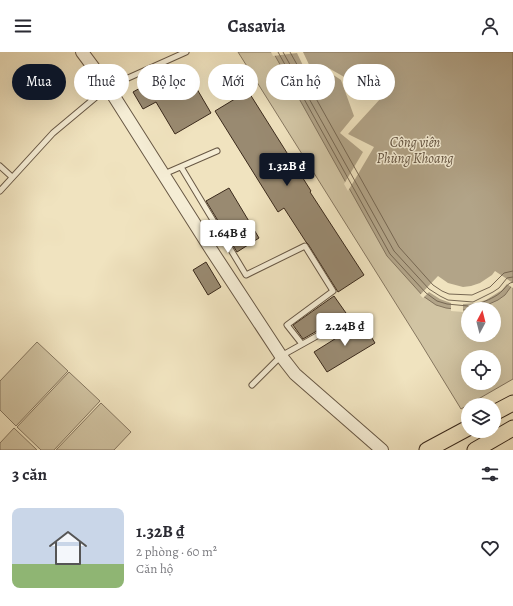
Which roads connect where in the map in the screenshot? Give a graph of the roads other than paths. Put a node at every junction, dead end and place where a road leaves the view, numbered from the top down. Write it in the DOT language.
graph roads {
  1 [pos="82,52"];
  2 [pos="186,52"];
  3 [pos="91,64"];
  4 [pos="129,78"];
  5 [pos="92,100"];
  6 [pos="116,100"];
  7 [pos="217,151"];
  8 [pos="0,166"];
  9 [pos="181,167"];
  10 [pos="163,175"];
  11 [pos="12,177"];
  12 [pos="0,191"];
  13 [pos="342,322"];
  14 [pos="302,344"];
  15 [pos="281,356"];
  16 [pos="252,385"];
  17 [pos="513,402"];
  18 [pos="501,409"];
  19 [pos="513,428"];
  20 [pos="461,432"];
  21 [pos="382,450"];
  22 [pos="427,450"];
  23 [pos="475,450"];
  1 -- 3 [label="street"];
  2 -- 4 [label="lane"];
  5 -- 11 [label="lane"];
  6 -- 10 [label="street"];
  7 -- 9 [label="lane"];
  8 -- 11 [label="lane"];
  9 -- 10 [label="lane"];
  9 -- 14 [label="lane"];
  10 -- 15 [label="street"];
  11 -- 12 [label="lane"];
  13 -- 14 [label="lane"];
  14 -- 15 [label="lane"];
  15 -- 16 [label="lane"];
  15 -- 21 [label="street"];
  17 -- 18 [label="main road"];
  19 -- 23 [label="main road"];
  20 -- 22 [label="main road"];
}
